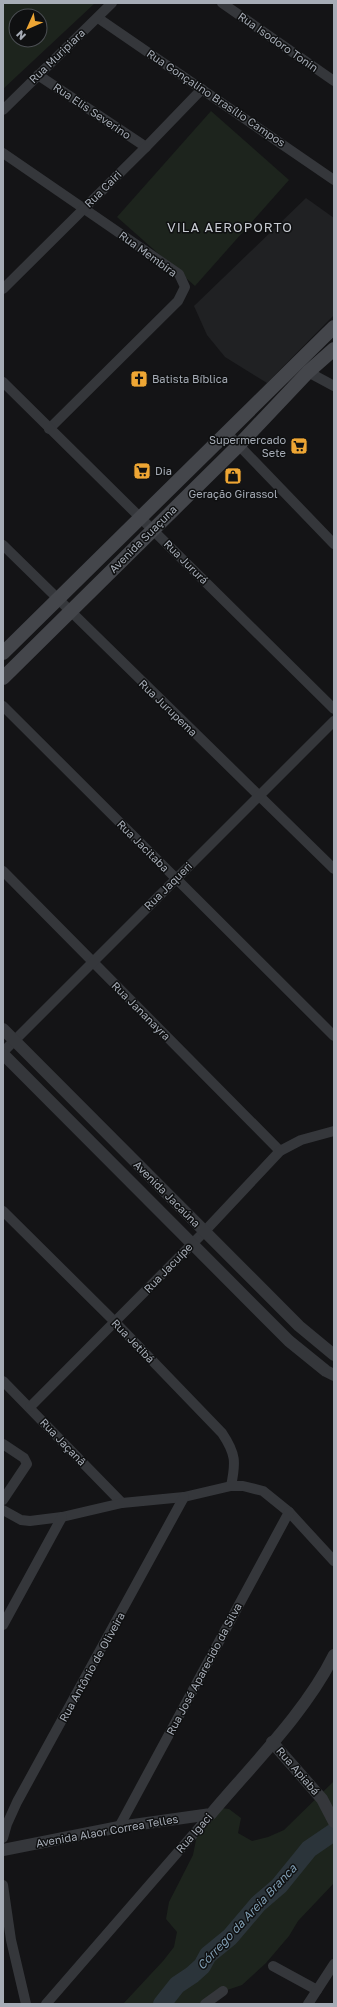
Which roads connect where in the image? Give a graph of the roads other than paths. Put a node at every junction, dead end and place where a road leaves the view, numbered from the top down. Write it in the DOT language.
graph roads {
  1 [pos="112,3"];
  2 [pos="222,3"];
  3 [pos="98,18"];
  4 [pos="38,75"];
  5 [pos="334,81"];
  6 [pos="202,89"];
  7 [pos="3,110"];
  8 [pos="146,147"];
  9 [pos="3,153"];
  10 [pos="334,180"];
  11 [pos="84,209"];
  12 [pos="3,289"];
  13 [pos="334,327"];
  14 [pos="334,349"];
  15 [pos="308,372"];
  16 [pos="332,381"];
  17 [pos="3,382"];
  18 [pos="49,429"];
  19 [pos="227,433"];
  20 [pos="239,445"];
  21 [pos="140,518"];
  22 [pos="152,529"];
  23 [pos="334,544"];
  24 [pos="3,545"];
  25 [pos="58,601"];
  26 [pos="69,612"];
  27 [pos="3,653"];
  28 [pos="3,678"];
  29 [pos="3,706"];
  30 [pos="334,709"];
  31 [pos="334,721"];
  32 [pos="258,795"];
  33 [pos="334,870"];
  34 [pos="3,871"];
  35 [pos="175,879"];
  36 [pos="93,962"];
  37 [pos="3,1029"];
  38 [pos="334,1036"];
  39 [pos="15,1041"];
  40 [pos="3,1053"];
  41 [pos="334,1131"];
  42 [pos="280,1151"];
  43 [pos="3,1211"];
  44 [pos="204,1232"];
  45 [pos="193,1242"];
  46 [pos="115,1322"];
  47 [pos="334,1355"];
  48 [pos="334,1375"];
  49 [pos="4,1384"];
  50 [pos="30,1407"];
  51 [pos="3,1444"];
  52 [pos="231,1486"];
  53 [pos="184,1497"];
  54 [pos="3,1500"];
  55 [pos="122,1503"];
  56 [pos="3,1510"];
  57 [pos="289,1512"];
  58 [pos="62,1517"];
  59 [pos="334,1561"];
  60 [pos="3,1625"];
  61 [pos="334,1654"];
  62 [pos="272,1742"];
  63 [pos="211,1814"];
  64 [pos="334,1822"];
  65 [pos="119,1827"];
  66 [pos="3,1838"];
  67 [pos="3,1850"];
  68 [pos="3,1884"];
  69 [pos="334,1964"];
  70 [pos="273,1966"];
  71 [pos="317,1990"];
  72 [pos="223,1991"];
  73 [pos="26,2004"];
  74 [pos="46,2004"];
  75 [pos="205,2004"];
  76 [pos="308,2004"];
  1 -- 3 [label="street, Rua Muripiara"];
  2 -- 5 [label="street, Rua Isodoro Tonin"];
  3 -- 4 [label="street, Rua Muripiara"];
  3 -- 6 [label="street, Rua Gonçalino Brasílio Campos"];
  4 -- 7 [label="street, Rua Muripiara"];
  4 -- 8 [label="street, Rua Elis Severino"];
  6 -- 8 [label="street, Rua Cairi"];
  6 -- 10 [label="street, Rua Gonçalino Brasílio Campos"];
  8 -- 11 [label="street, Rua Cairi"];
  9 -- 11 [label="street, Rua Membira"];
  11 -- 12 [label="street, Rua Cairi"];
  11 -- 18 [label="street, Rua Membira"];
  13 -- 19 [label="main road, Avenida Suaçuna"];
  14 -- 15 [label="main road, Avenida Suaçuna"];
  15 -- 16 [label="street"];
  15 -- 20 [label="main road, Avenida Suaçuna"];
  17 -- 18 [label="street, Rua Jururá"];
  18 -- 21 [label="street, Rua Jururá"];
  19 -- 20 [label="street"];
  19 -- 21 [label="main road, Avenida Suaçuna"];
  20 -- 22 [label="main road, Avenida Suaçuna"];
  20 -- 23 [label="street"];
  21 -- 22 [label="street, Rua Jururá"];
  21 -- 25 [label="main road, Avenida Suaçuna"];
  22 -- 26 [label="main road, Avenida Suaçuna"];
  22 -- 30 [label="street, Rua Jururá"];
  24 -- 25 [label="street, Rua Jurupema"];
  25 -- 26 [label="street, Rua Jurupema"];
  25 -- 27 [label="main road, Avenida Suaçuna"];
  26 -- 28 [label="main road, Avenida Suaçuna"];
  26 -- 32 [label="street, Rua Jurupema"];
  29 -- 35 [label="street, Rua Jacitaba"];
  31 -- 32 [label="street, Rua Jaqueri"];
  32 -- 33 [label="street, Rua Jurupema"];
  32 -- 35 [label="street, Rua Jaqueri"];
  34 -- 36 [label="street, Rua Jananayra"];
  35 -- 36 [label="street, Rua Jaqueri"];
  35 -- 38 [label="street, Rua Jacitaba"];
  36 -- 39 [label="street, Rua Jaqueri"];
  36 -- 42 [label="street, Rua Jananayra"];
  37 -- 39 [label="street, Avenida Jacaúna"];
  39 -- 40 [label="street, Rua Jaqueri"];
  39 -- 44 [label="street, Avenida Jacaúna"];
  40 -- 45 [label="street, Avenida Jacaúna"];
  41 -- 42 [label="street, Rua Jacuípe"];
  42 -- 44 [label="street, Rua Jacuípe"];
  43 -- 46 [label="street, Rua Jetibá"];
  44 -- 45 [label="street, Rua Jacuípe"];
  44 -- 47 [label="street, Avenida Jacaúna"];
  45 -- 46 [label="street, Rua Jacuípe"];
  45 -- 48 [label="street, Avenida Jacaúna"];
  46 -- 50 [label="street, Rua Jacuípe"];
  46 -- 52 [label="street, Rua Jetibá"];
  49 -- 50 [label="street, Rua Jaçanã"];
  50 -- 55 [label="street, Rua Jaçanã"];
  51 -- 54 [label="street"];
  52 -- 53 [label="street"];
  52 -- 57 [label="street"];
  53 -- 55 [label="street"];
  53 -- 66 [label="street, Rua Antônio de Oliveira"];
  55 -- 58 [label="street"];
  56 -- 58 [label="street"];
  57 -- 59 [label="street"];
  57 -- 65 [label="street, Rua José Aparecido da Silva"];
  58 -- 60 [label="street"];
  61 -- 62 [label="street, Rua Igaci"];
  62 -- 63 [label="street, Rua Igaci"];
  62 -- 64 [label="street, Rua Apiabá"];
  63 -- 65 [label="street, Avenida Alaor Correa Telles"];
  63 -- 74 [label="street, Rua Igaci"];
  65 -- 67 [label="street, Avenida Alaor Correa Telles"];
  68 -- 73 [label="street"];
  69 -- 71 [label="street"];
  70 -- 71 [label="street"];
  71 -- 76 [label="street"];
  72 -- 75 [label="street"];
}
